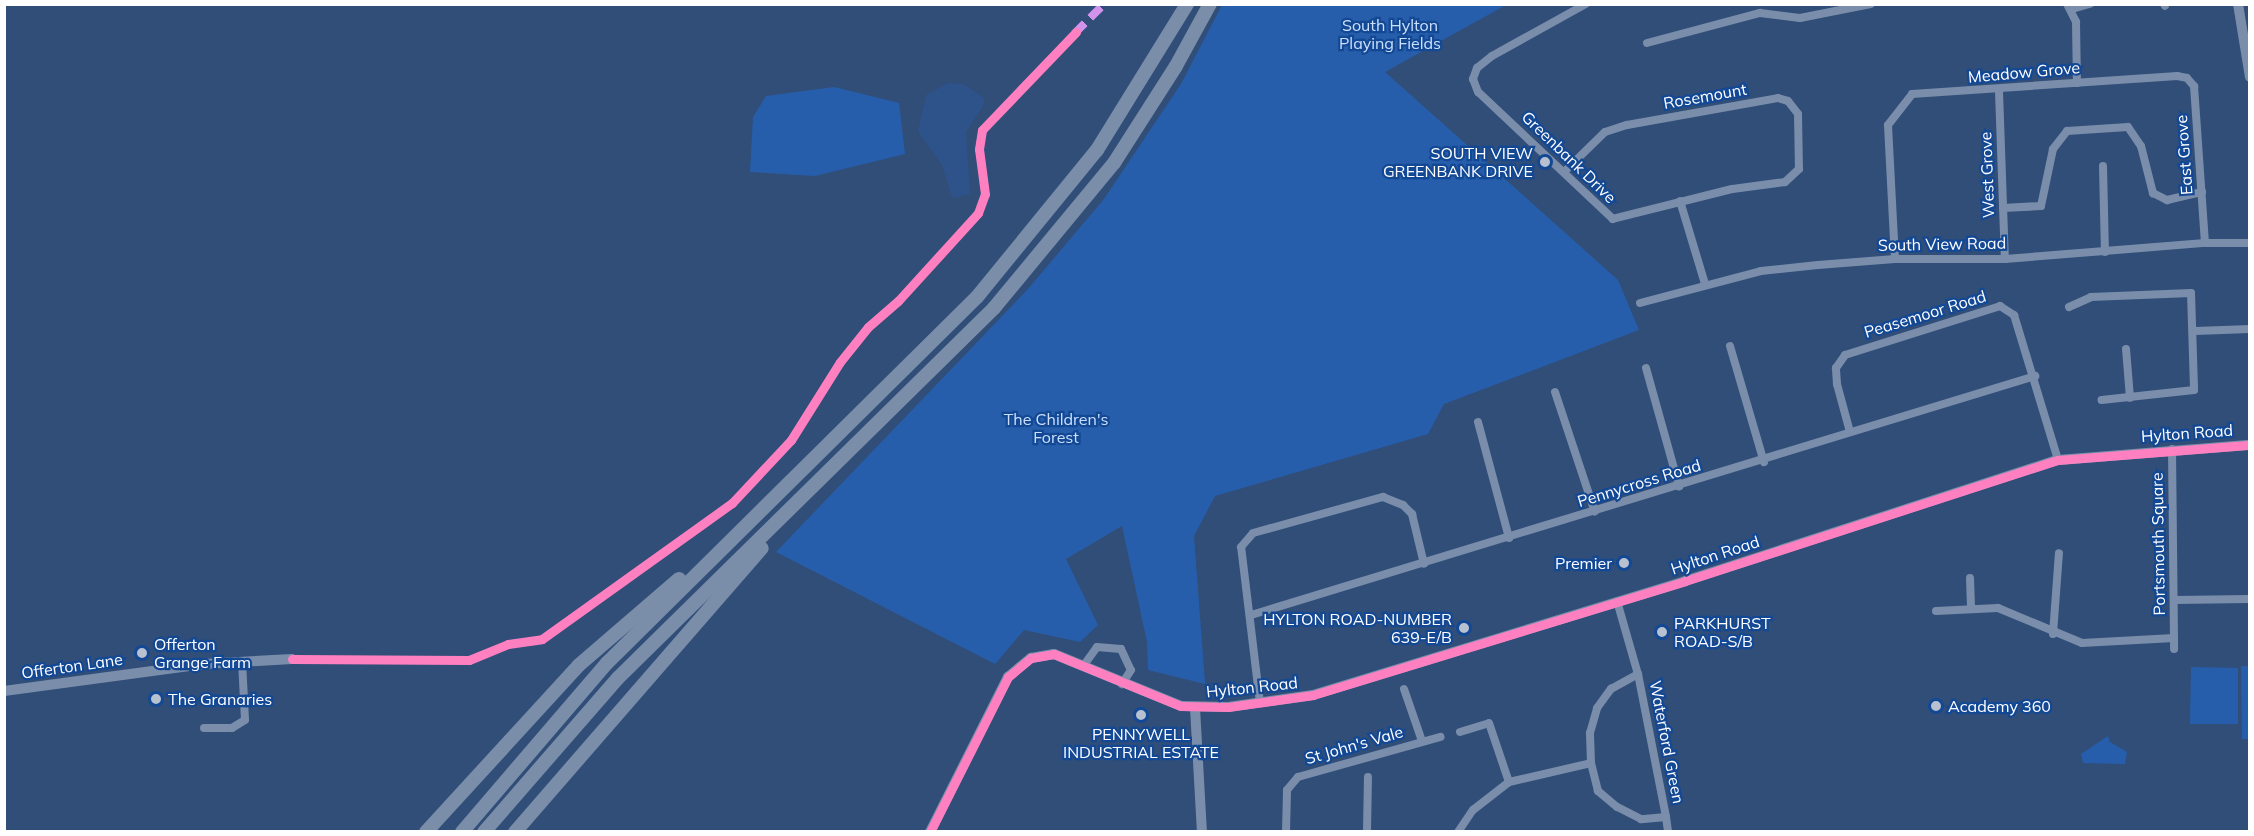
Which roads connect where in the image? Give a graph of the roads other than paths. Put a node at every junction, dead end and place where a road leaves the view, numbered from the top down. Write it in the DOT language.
graph roads {
  1 [pos="1187,4"];
  2 [pos="1210,4"];
  3 [pos="1586,4"];
  4 [pos="1871,4"];
  5 [pos="2090,4"];
  6 [pos="2238,4"];
  7 [pos="1844,7"];
  8 [pos="2069,7"];
  9 [pos="1647,43"];
  10 [pos="2177,76"];
  11 [pos="2250,77"];
  12 [pos="2077,82"];
  13 [pos="1999,91"];
  14 [pos="2103,166"];
  15 [pos="1564,172"];
  16 [pos="1795,176"];
  17 [pos="2202,192"];
  18 [pos="1680,201"];
  19 [pos="2003,208"];
  20 [pos="2205,243"];
  21 [pos="2250,243"];
  22 [pos="2105,252"];
  23 [pos="1895,259"];
  24 [pos="2005,259"];
  25 [pos="1705,284"];
  26 [pos="1640,303"];
  27 [pos="2069,307"];
  28 [pos="2250,329"];
  29 [pos="2195,331"];
  30 [pos="1730,346"];
  31 [pos="2126,349"];
  32 [pos="1646,368"];
  33 [pos="2035,376"];
  34 [pos="1555,392"];
  35 [pos="2130,398"];
  36 [pos="2102,400"];
  37 [pos="1478,422"];
  38 [pos="1850,432"];
  39 [pos="2248,444"];
  40 [pos="2172,449"];
  41 [pos="2058,460"];
  42 [pos="1764,462"];
  43 [pos="828,474"];
  44 [pos="1678,486"];
  45 [pos="1595,512"];
  46 [pos="755,513"];
  47 [pos="1509,538"];
  48 [pos="2059,553"];
  49 [pos="1424,564"];
  50 [pos="1970,578"];
  51 [pos="2250,599"];
  52 [pos="2174,600"];
  53 [pos="1617,602"];
  54 [pos="1971,609"];
  55 [pos="1936,611"];
  56 [pos="1251,615"];
  57 [pos="2053,634"];
  58 [pos="2174,638"];
  59 [pos="2175,649"];
  60 [pos="292,659"];
  61 [pos="242,661"];
  62 [pos="1084,665"];
  63 [pos="1638,674"];
  64 [pos="1122,684"];
  65 [pos="1404,689"];
  66 [pos="4,691"];
  67 [pos="1260,703"];
  68 [pos="1195,708"];
  69 [pos="204,728"];
  70 [pos="1460,732"];
  71 [pos="1440,737"];
  72 [pos="1422,741"];
  73 [pos="1591,763"];
  74 [pos="1368,777"];
  75 [pos="1509,782"];
  76 [pos="1666,816"];
  77 [pos="426,831"];
  78 [pos="462,831"];
  79 [pos="484,831"];
  80 [pos="515,831"];
  81 [pos="930,831"];
  82 [pos="1202,831"];
  83 [pos="1286,831"];
  84 [pos="1367,831"];
  85 [pos="1458,831"];
  86 [pos="1668,831"];
  1 -- 46 [label="highway"];
  2 -- 43 [label="highway"];
  3 -- 15 [label="street, Greenbank Drive"];
  4 -- 7 [label="street"];
  5 -- 8 [label="street"];
  6 -- 11 [label="street"];
  7 -- 9 [label="street"];
  8 -- 12 [label="street"];
  10 -- 12 [label="street, Meadow Grove"];
  10 -- 17 [label="street, East Grove"];
  12 -- 13 [label="street, Meadow Grove"];
  13 -- 19 [label="street, West Grove"];
  13 -- 23 [label="street, Meadow Grove"];
  14 -- 22 [label="street"];
  15 -- 16 [label="street, Rosemount"];
  15 -- 18 [label="street, Greenbank Drive"];
  16 -- 18 [label="street, Greenbank Drive"];
  17 -- 19 [label="street"];
  17 -- 20 [label="street, East Grove"];
  18 -- 25 [label="street"];
  19 -- 24 [label="street, West Grove"];
  20 -- 21 [label="street, South View Road"];
  20 -- 22 [label="street, South View Road"];
  22 -- 24 [label="street, South View Road"];
  23 -- 24 [label="street, South View Road"];
  23 -- 25 [label="street, South View Road"];
  25 -- 26 [label="street, South View Road"];
  27 -- 29 [label="street"];
  28 -- 29 [label="street"];
  29 -- 35 [label="street"];
  30 -- 42 [label="street"];
  31 -- 35 [label="street"];
  32 -- 44 [label="street"];
  33 -- 38 [label="street, Pennycross Road"];
  33 -- 38 [label="street, Peasemoor Road"];
  33 -- 41 [label="street, Peasemoor Road"];
  34 -- 45 [label="street"];
  35 -- 36 [label="street"];
  37 -- 47 [label="street"];
  38 -- 42 [label="street, Pennycross Road"];
  39 -- 40 [label="street, Hylton Road"];
  40 -- 41 [label="street, Hylton Road"];
  40 -- 52 [label="street, Portsmouth Square"];
  41 -- 53 [label="street, Hylton Road"];
  42 -- 44 [label="street, Pennycross Road"];
  43 -- 79 [label="highway"];
  43 -- 80 [label="highway"];
  44 -- 45 [label="street, Pennycross Road"];
  45 -- 47 [label="street, Pennycross Road"];
  46 -- 77 [label="highway"];
  46 -- 78 [label="highway"];
  47 -- 49 [label="street, Pennycross Road"];
  48 -- 57 [label="street"];
  49 -- 56 [label="street, Pennycross Road"];
  49 -- 56 [label="street"];
  50 -- 54 [label="street"];
  51 -- 52 [label="street"];
  52 -- 58 [label="street, Portsmouth Square"];
  53 -- 63 [label="street"];
  53 -- 67 [label="street, Hylton Road"];
  54 -- 55 [label="street, Portsmouth Square"];
  54 -- 57 [label="street, Portsmouth Square"];
  56 -- 67 [label="street"];
  57 -- 58 [label="street, Portsmouth Square"];
  58 -- 59 [label="street, Portsmouth Square"];
  60 -- 61 [label="street"];
  61 -- 66 [label="street, Offerton Lane"];
  61 -- 69 [label="street"];
  62 -- 64 [label="street"];
  62 -- 64 [label="street"];
  62 -- 81 [label="street"];
  63 -- 73 [label="street, Waterford Green"];
  63 -- 76 [label="street, Waterford Green"];
  64 -- 68 [label="street"];
  65 -- 72 [label="street"];
  67 -- 68 [label="street, Hylton Road"];
  68 -- 82 [label="street"];
  70 -- 75 [label="street"];
  71 -- 72 [label="street, St John's Vale"];
  72 -- 83 [label="street, St John's Vale"];
  73 -- 75 [label="street"];
  73 -- 76 [label="street, Waterford Green"];
  74 -- 84 [label="street"];
  75 -- 85 [label="street"];
  76 -- 86 [label="street"];
}
